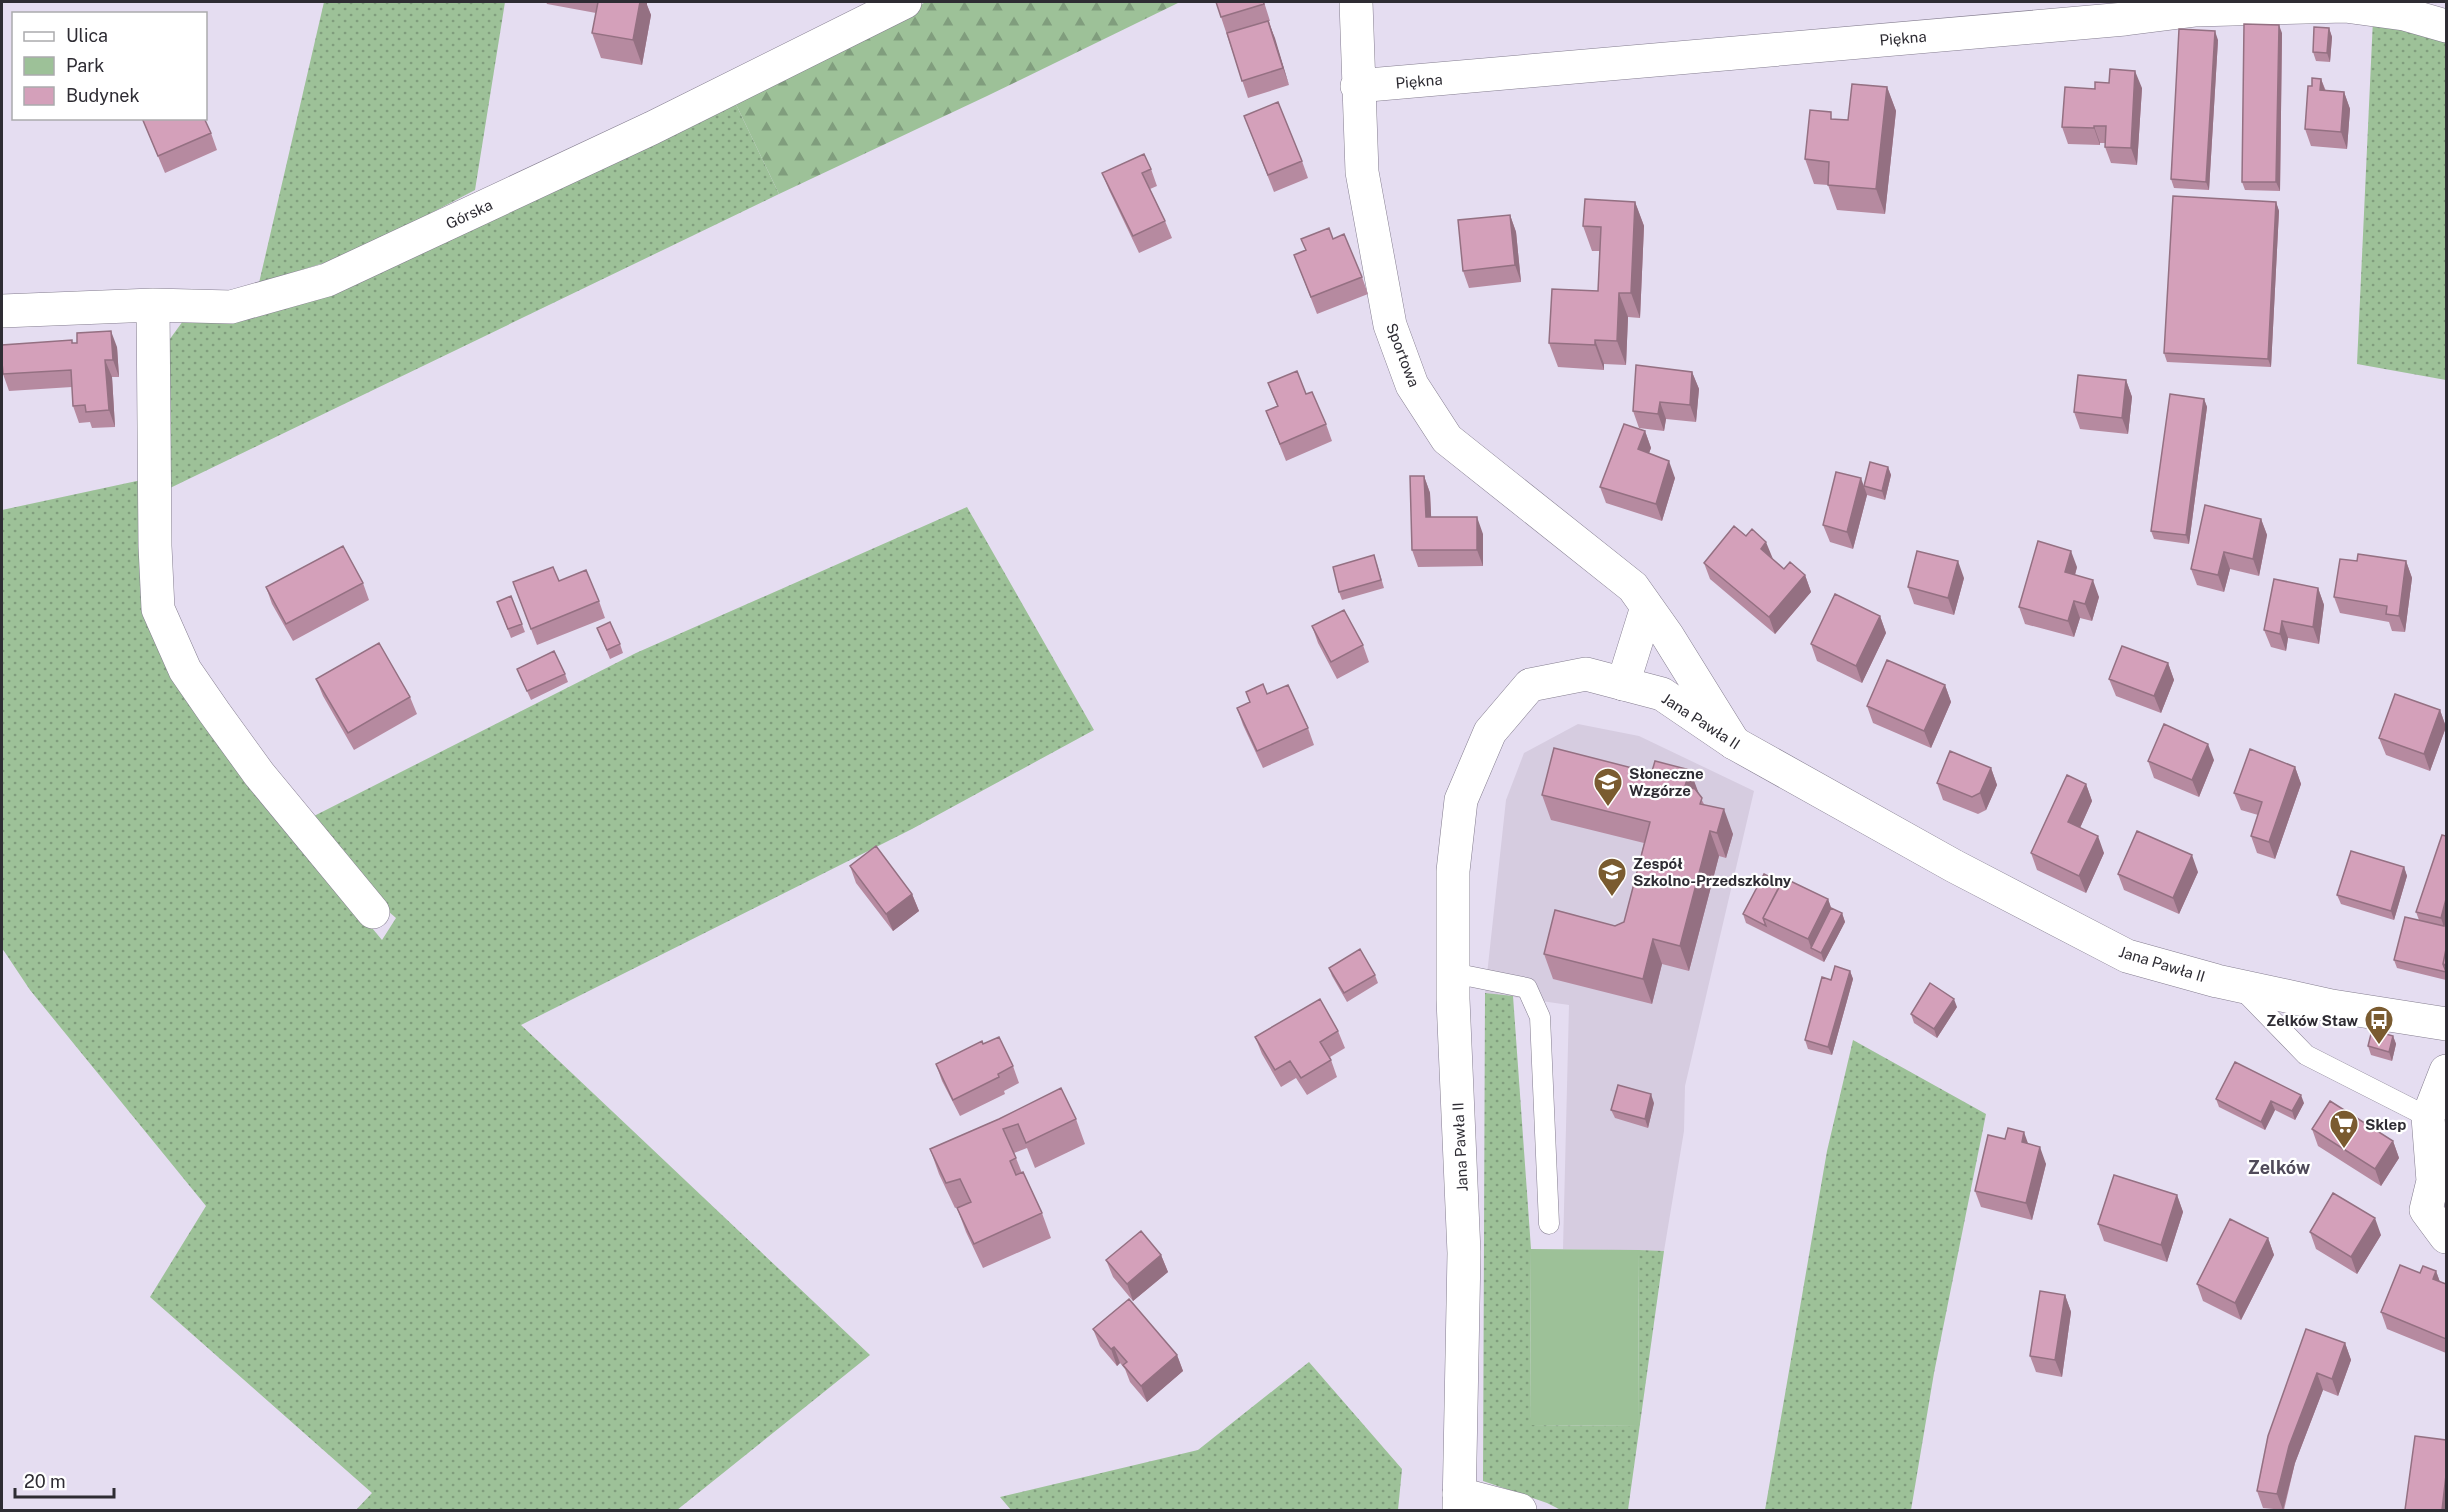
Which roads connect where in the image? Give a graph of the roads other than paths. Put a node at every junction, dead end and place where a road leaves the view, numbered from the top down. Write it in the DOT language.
graph roads {
  1 [pos="905,2"];
  2 [pos="1356,2"];
  3 [pos="2446,26"];
  4 [pos="1358,86"];
  5 [pos="153,305"];
  6 [pos="2,311"];
  7 [pos="1647,608"];
  8 [pos="1623,684"];
  9 [pos="1734,743"];
  10 [pos="373,912"];
  11 [pos="1453,973"];
  12 [pos="2238,985"];
  13 [pos="2446,1024"];
  14 [pos="2446,1071"];
  15 [pos="2428,1117"];
  16 [pos="1549,1224"];
  17 [pos="2446,1238"];
  18 [pos="1459,1502"];
  19 [pos="1520,1510"];
  1 -- 5 [label="street, Górska"];
  2 -- 4 [label="street, Sportowa"];
  3 -- 4 [label="street, Piękna"];
  4 -- 7 [label="street, Sportowa"];
  5 -- 6 [label="street, Górska"];
  5 -- 10 [label="street"];
  7 -- 8 [label="street"];
  7 -- 9 [label="street, Sportowa"];
  8 -- 9 [label="street, Jana Pawła II"];
  8 -- 11 [label="street, Jana Pawła II"];
  9 -- 12 [label="street, Jana Pawła II"];
  11 -- 16 [label="lane"];
  11 -- 18 [label="street, Jana Pawła II"];
  12 -- 13 [label="street, Jana Pawła II"];
  12 -- 15 [label="lane"];
  14 -- 15 [label="street"];
  15 -- 17 [label="street"];
  18 -- 19 [label="street"];
}
